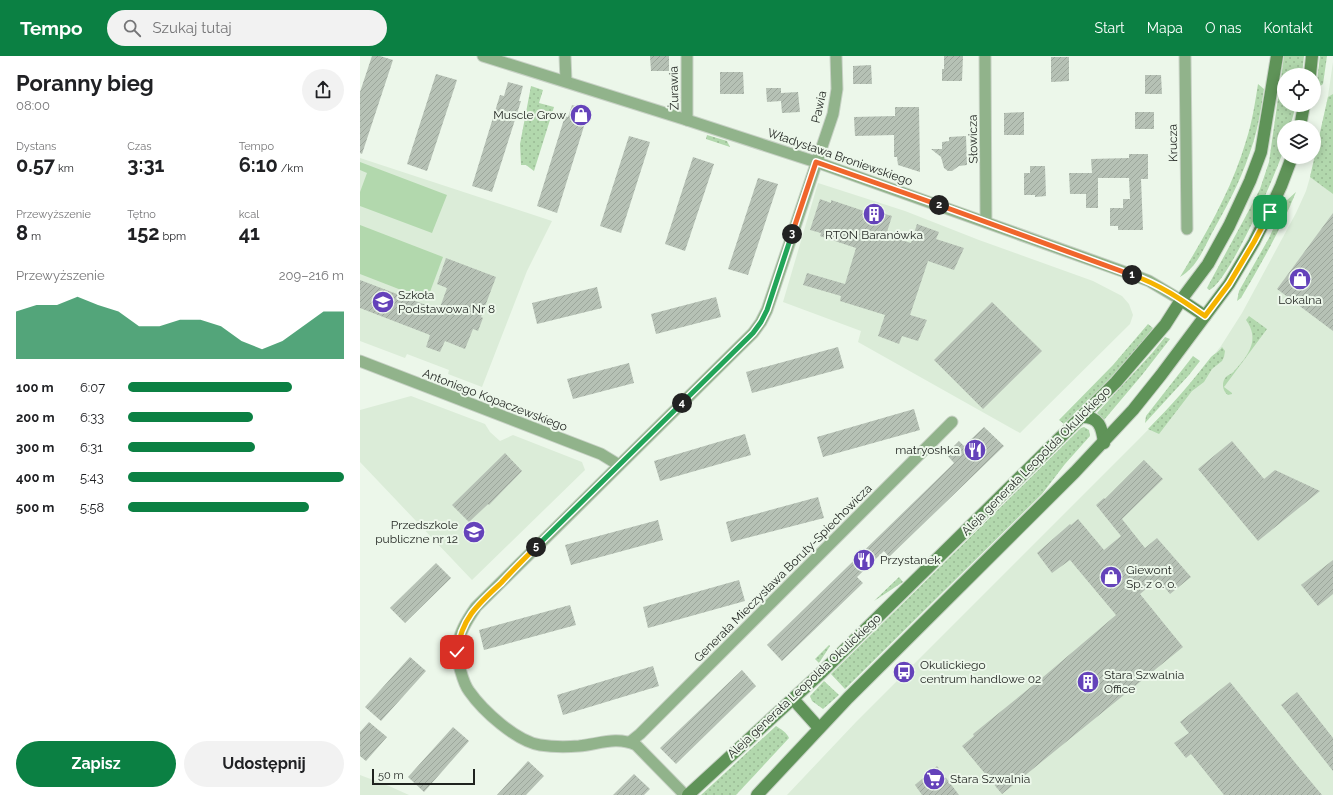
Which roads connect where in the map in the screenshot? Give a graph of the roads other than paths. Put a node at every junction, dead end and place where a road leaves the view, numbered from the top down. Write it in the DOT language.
graph roads {
  1 [pos="483,56"];
  2 [pos="565,56"];
  3 [pos="687,56"];
  4 [pos="836,56"];
  5 [pos="985,56"];
  6 [pos="1185,56"];
  7 [pos="1277,56"];
  8 [pos="1312,56"];
  9 [pos="1311,68"];
  10 [pos="566,81"];
  11 [pos="687,120"];
  12 [pos="816,162"];
  13 [pos="1289,164"];
  14 [pos="986,222"];
  15 [pos="1187,230"];
  16 [pos="1181,300"];
  17 [pos="1205,316"];
  18 [pos="360,362"];
  19 [pos="1081,417"];
  20 [pos="952,422"];
  21 [pos="1104,443"];
  22 [pos="619,465"];
  23 [pos="793,699"];
  24 [pos="819,728"];
  25 [pos="630,742"];
  26 [pos="687,795"];
  27 [pos="757,795"];
  1 -- 10 [label="street, Władysława Broniewskiego"];
  2 -- 10 [label="street"];
  3 -- 11 [label="street, Żurawia"];
  4 -- 12 [label="street, Pawia"];
  5 -- 14 [label="street, Słowicza"];
  6 -- 15 [label="street, Krucza"];
  7 -- 16 [label="main road, Aleja generała Leopolda Okulickiego"];
  8 -- 9 [label="main road"];
  10 -- 11 [label="street, Władysława Broniewskiego"];
  11 -- 12 [label="street, Władysława Broniewskiego"];
  12 -- 14 [label="street, Władysława Broniewskiego"];
  12 -- 22 [label="street"];
  13 -- 17 [label="main road"];
  14 -- 16 [label="street, Władysława Broniewskiego"];
  16 -- 17 [label="main road"];
  16 -- 19 [label="main road, Aleja generała Leopolda Okulickiego"];
  17 -- 21 [label="main road"];
  18 -- 22 [label="street, Antoniego Kopaczewskiego"];
  19 -- 21 [label="main road"];
  19 -- 23 [label="main road, Aleja generała Leopolda Okulickiego"];
  20 -- 25 [label="street, Generała Mieczysława Boruty-Spiechowicza"];
  21 -- 24 [label="main road"];
  22 -- 25 [label="street"];
  23 -- 24 [label="main road"];
  23 -- 26 [label="main road, Aleja generała Leopolda Okulickiego"];
  24 -- 27 [label="main road"];
  25 -- 26 [label="street"];
}
